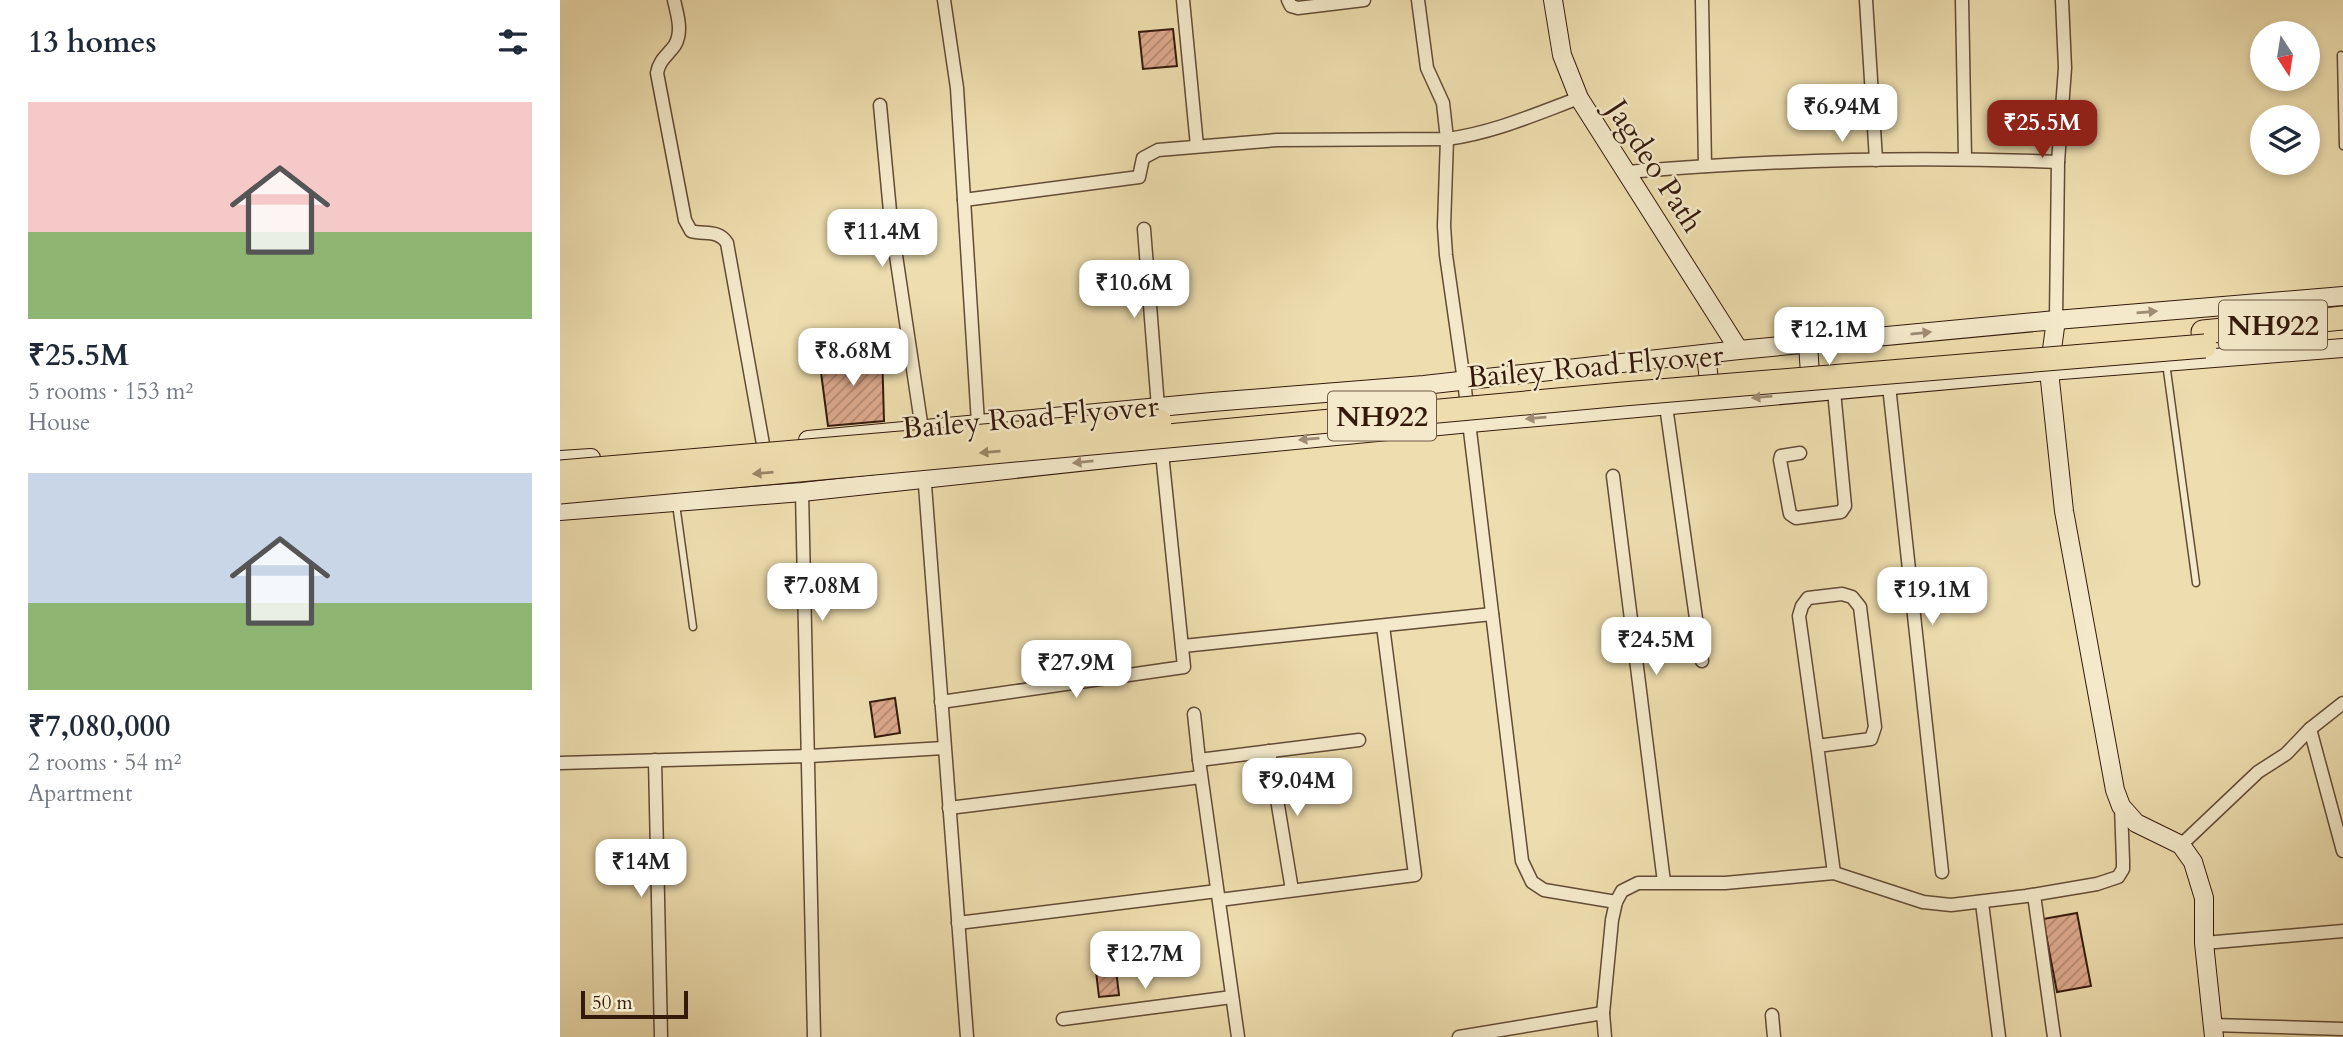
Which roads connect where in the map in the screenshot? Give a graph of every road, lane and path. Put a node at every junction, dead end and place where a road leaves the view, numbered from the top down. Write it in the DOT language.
graph roads {
  1 [pos="674,0"];
  2 [pos="944,0"];
  3 [pos="1183,0"];
  4 [pos="1288,0"];
  5 [pos="1364,0"];
  6 [pos="1418,0"];
  7 [pos="1553,0"];
  8 [pos="1702,0"];
  9 [pos="1866,0"];
  10 [pos="1962,0"];
  11 [pos="2062,0"];
  12 [pos="1338,2"];
  13 [pos="2341,55"];
  14 [pos="1579,98"];
  15 [pos="880,105"];
  16 [pos="1447,139"];
  17 [pos="1197,146"];
  18 [pos="2343,146"];
  19 [pos="1965,158"];
  20 [pos="1876,160"];
  21 [pos="2059,162"];
  22 [pos="1705,166"];
  23 [pos="1627,172"];
  24 [pos="964,200"];
  25 [pos="1144,229"];
  26 [pos="2343,296"];
  27 [pos="2343,318"];
  28 [pos="2056,320"];
  29 [pos="2343,332"];
  30 [pos="2204,339"];
  31 [pos="1808,344"];
  32 [pos="2343,348"];
  33 [pos="1740,350"];
  34 [pos="1706,354"];
  35 [pos="2166,362"];
  36 [pos="2049,371"];
  37 [pos="1464,381"];
  38 [pos="1889,386"];
  39 [pos="1834,391"];
  40 [pos="1811,393"];
  41 [pos="1711,402"];
  42 [pos="1666,406"];
  43 [pos="1158,407"];
  44 [pos="978,423"];
  45 [pos="1470,424"];
  46 [pos="923,429"];
  47 [pos="763,444"];
  48 [pos="669,452"];
  49 [pos="1162,453"];
  50 [pos="1800,453"];
  51 [pos="560,460"];
  52 [pos="560,472"];
  53 [pos="1614,477"];
  54 [pos="924,480"];
  55 [pos="560,492"];
  56 [pos="802,492"];
  57 [pos="676,502"];
  58 [pos="560,511"];
  59 [pos="2196,583"];
  60 [pos="1492,614"];
  61 [pos="1383,626"];
  62 [pos="693,627"];
  63 [pos="1183,646"];
  64 [pos="1702,661"];
  65 [pos="941,702"];
  66 [pos="2343,703"];
  67 [pos="1195,713"];
  68 [pos="2310,729"];
  69 [pos="1359,740"];
  70 [pos="1817,746"];
  71 [pos="944,748"];
  72 [pos="1269,751"];
  73 [pos="810,756"];
  74 [pos="1199,760"];
  75 [pos="655,761"];
  76 [pos="560,763"];
  77 [pos="1201,777"];
  78 [pos="2121,806"];
  79 [pos="949,808"];
  80 [pos="2181,845"];
  81 [pos="2343,851"];
  82 [pos="1942,872"];
  83 [pos="1834,873"];
  84 [pos="1664,882"];
  85 [pos="1292,890"];
  86 [pos="1218,895"];
  87 [pos="2034,895"];
  88 [pos="1616,902"];
  89 [pos="1982,903"];
  90 [pos="958,923"];
  91 [pos="2343,931"];
  92 [pos="2204,943"];
  93 [pos="1232,997"];
  94 [pos="1603,1013"];
  95 [pos="1772,1015"];
  96 [pos="1063,1019"];
  97 [pos="2343,1029"];
  98 [pos="2213,1031"];
  99 [pos="661,1037"];
  100 [pos="814,1037"];
  101 [pos="967,1037"];
  102 [pos="1238,1037"];
  103 [pos="1459,1037"];
  104 [pos="1605,1037"];
  105 [pos="1774,1037"];
  106 [pos="1998,1037"];
  107 [pos="2054,1037"];
  1 -- 47 [label="street"];
  2 -- 24 [label="street"];
  3 -- 17 [label="street"];
  4 -- 12 [label="street"];
  5 -- 12 [label="street"];
  6 -- 16 [label="street"];
  7 -- 14 [label="main road, Jagdeo Path"];
  8 -- 22 [label="street"];
  9 -- 20 [label="street"];
  10 -- 19 [label="street"];
  11 -- 21 [label="street"];
  13 -- 18 [label="lane"];
  14 -- 16 [label="street"];
  14 -- 23 [label="main road, Jagdeo Path"];
  15 -- 46 [label="street"];
  16 -- 17 [label="street"];
  16 -- 37 [label="street"];
  17 -- 24 [label="street"];
  19 -- 20 [label="street"];
  19 -- 21 [label="street"];
  20 -- 22 [label="street"];
  21 -- 28 [label="street"];
  22 -- 23 [label="street"];
  23 -- 33 [label="main road, Jagdeo Path"];
  24 -- 44 [label="street"];
  25 -- 43 [label="street"];
  28 -- 26 [label="main road, one-way"];
  27 -- 30 [label="highway, Bailey Road Flyover / NH922"];
  31 -- 28 [label="main road, one-way"];
  28 -- 36 [label="main road"];
  29 -- 30 [label="highway, Bailey Road Flyover / NH922"];
  30 -- 52 [label="highway, Bailey Road Flyover / NH922, bridge"];
  30 -- 55 [label="highway, Bailey Road Flyover / NH922, one-way, bridge"];
  31 -- 33 [label="main road"];
  31 -- 40 [label="main road"];
  32 -- 35 [label="main road"];
  33 -- 34 [label="main road"];
  34 -- 37 [label="main road"];
  34 -- 41 [label="main road"];
  35 -- 36 [label="main road"];
  35 -- 59 [label="lane"];
  36 -- 38 [label="main road"];
  36 -- 78 [label="main road"];
  37 -- 43 [label="main road"];
  37 -- 45 [label="street"];
  38 -- 39 [label="main road"];
  38 -- 82 [label="street"];
  39 -- 40 [label="main road"];
  39 -- 50 [label="street"];
  40 -- 41 [label="main road, one-way"];
  41 -- 42 [label="main road"];
  42 -- 45 [label="main road, one-way"];
  42 -- 64 [label="street"];
  43 -- 44 [label="main road"];
  44 -- 46 [label="main road"];
  45 -- 49 [label="main road, one-way"];
  45 -- 60 [label="street"];
  46 -- 47 [label="main road"];
  46 -- 54 [label="street"];
  47 -- 48 [label="main road"];
  48 -- 51 [label="main road"];
  48 -- 57 [label="lane"];
  49 -- 54 [label="main road, one-way"];
  49 -- 63 [label="street"];
  53 -- 84 [label="street"];
  54 -- 56 [label="main road"];
  54 -- 65 [label="street"];
  56 -- 57 [label="main road"];
  56 -- 73 [label="street"];
  57 -- 58 [label="main road"];
  57 -- 62 [label="lane"];
  60 -- 61 [label="street"];
  60 -- 88 [label="street"];
  61 -- 63 [label="street"];
  61 -- 85 [label="street"];
  63 -- 65 [label="street"];
  65 -- 71 [label="street"];
  66 -- 68 [label="street"];
  67 -- 74 [label="street"];
  68 -- 80 [label="street"];
  68 -- 81 [label="street"];
  69 -- 72 [label="street"];
  70 -- 70 [label="street"];
  70 -- 83 [label="street"];
  71 -- 73 [label="street"];
  71 -- 79 [label="street"];
  72 -- 74 [label="street"];
  72 -- 85 [label="street"];
  73 -- 75 [label="street"];
  73 -- 100 [label="street"];
  74 -- 77 [label="street"];
  75 -- 76 [label="street"];
  75 -- 99 [label="street"];
  77 -- 79 [label="street"];
  77 -- 86 [label="street"];
  78 -- 80 [label="main road"];
  78 -- 87 [label="street"];
  79 -- 90 [label="street"];
  80 -- 92 [label="main road"];
  83 -- 84 [label="street"];
  83 -- 89 [label="street"];
  84 -- 88 [label="street"];
  85 -- 86 [label="street"];
  86 -- 90 [label="street"];
  86 -- 93 [label="street"];
  87 -- 89 [label="street"];
  87 -- 107 [label="street"];
  88 -- 94 [label="street"];
  89 -- 106 [label="street"];
  90 -- 101 [label="street"];
  91 -- 92 [label="street"];
  92 -- 98 [label="main road"];
  93 -- 96 [label="street"];
  93 -- 102 [label="street"];
  94 -- 103 [label="street"];
  94 -- 104 [label="street"];
  95 -- 105 [label="street"];
  97 -- 98 [label="street"];
}
